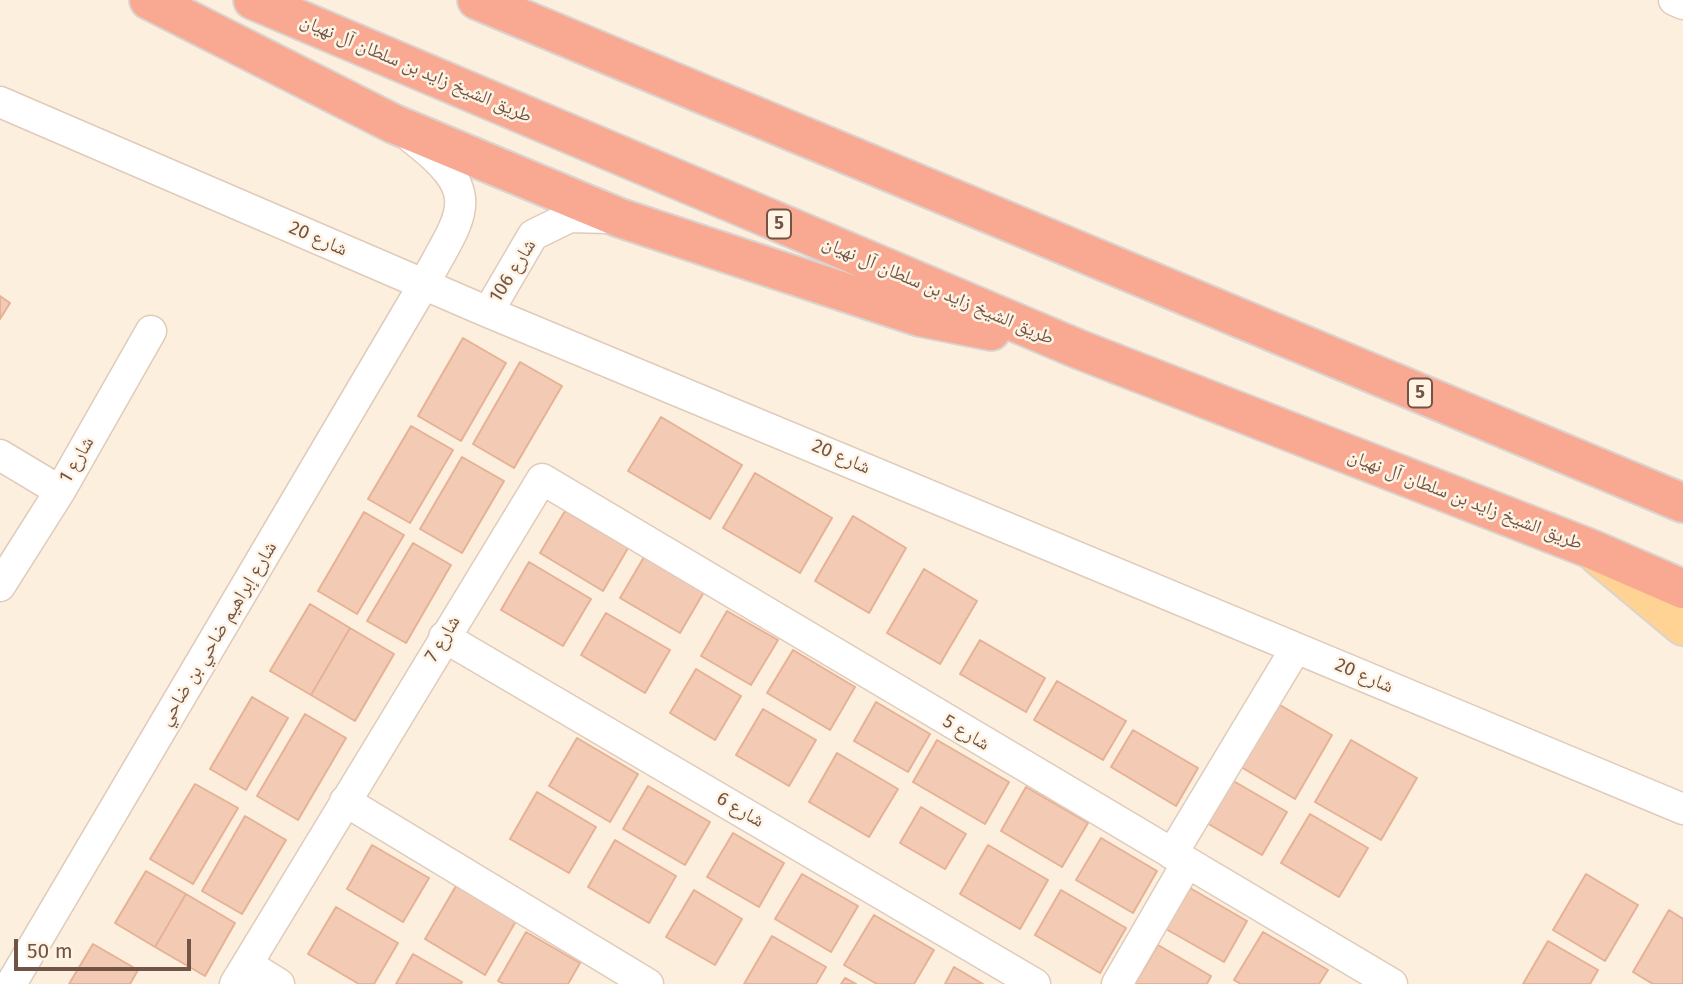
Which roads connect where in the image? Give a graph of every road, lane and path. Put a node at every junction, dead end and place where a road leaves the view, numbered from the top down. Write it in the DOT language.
graph roads {
  1 [pos="149,0"];
  2 [pos="253,0"];
  3 [pos="477,0"];
  4 [pos="1674,0"];
  5 [pos="1683,4"];
  6 [pos="0,102"];
  7 [pos="394,124"];
  8 [pos="620,218"];
  9 [pos="424,284"];
  10 [pos="488,312"];
  11 [pos="151,331"];
  12 [pos="1078,349"];
  13 [pos="0,455"];
  14 [pos="542,480"];
  15 [pos="60,491"];
  16 [pos="1683,503"];
  17 [pos="1591,549"];
  18 [pos="0,586"];
  19 [pos="1683,589"];
  20 [pos="1683,626"];
  21 [pos="444,637"];
  22 [pos="1296,648"];
  23 [pos="345,801"];
  24 [pos="1683,809"];
  25 [pos="1180,859"];
  26 [pos="241,974"];
  27 [pos="11,984"];
  28 [pos="279,984"];
  29 [pos="649,984"];
  30 [pos="1035,984"];
  31 [pos="1117,984"];
  32 [pos="1392,984"];
  1 -- 7 [label="highway"];
  2 -- 12 [label="highway, طريق الشيخ زايد بن سلطان آل نهيان / 5"];
  3 -- 16 [label="highway, 5"];
  4 -- 5 [label="street"];
  6 -- 9 [label="street, شارع 20"];
  7 -- 8 [label="highway"];
  7 -- 9 [label="street"];
  8 -- 10 [label="street, شارع 106"];
  8 -- 12 [label="highway"];
  9 -- 10 [label="street, شارع 20"];
  9 -- 27 [label="street, شارع إبراهيم ضاحي بن ضاحي"];
  10 -- 22 [label="street, شارع 20"];
  11 -- 15 [label="street, شارع 1"];
  12 -- 17 [label="highway, طريق الشيخ زايد بن سلطان آل نهيان / 5"];
  13 -- 15 [label="street"];
  14 -- 21 [label="street, شارع 7"];
  14 -- 25 [label="street, شارع 5"];
  15 -- 18 [label="street, شارع 1"];
  17 -- 19 [label="highway, طريق الشيخ زايد بن سلطان آل نهيان / 5"];
  17 -- 20 [label="main road, طريق الشيخ زايد بن سلطان آل نهيان"];
  21 -- 23 [label="street, شارع 7"];
  21 -- 30 [label="street, شارع 6"];
  22 -- 24 [label="street, شارع 20"];
  22 -- 25 [label="street"];
  23 -- 26 [label="street, شارع 7"];
  23 -- 29 [label="street"];
  25 -- 31 [label="street"];
  25 -- 32 [label="street, شارع 5"];
  26 -- 28 [label="street"];
}
